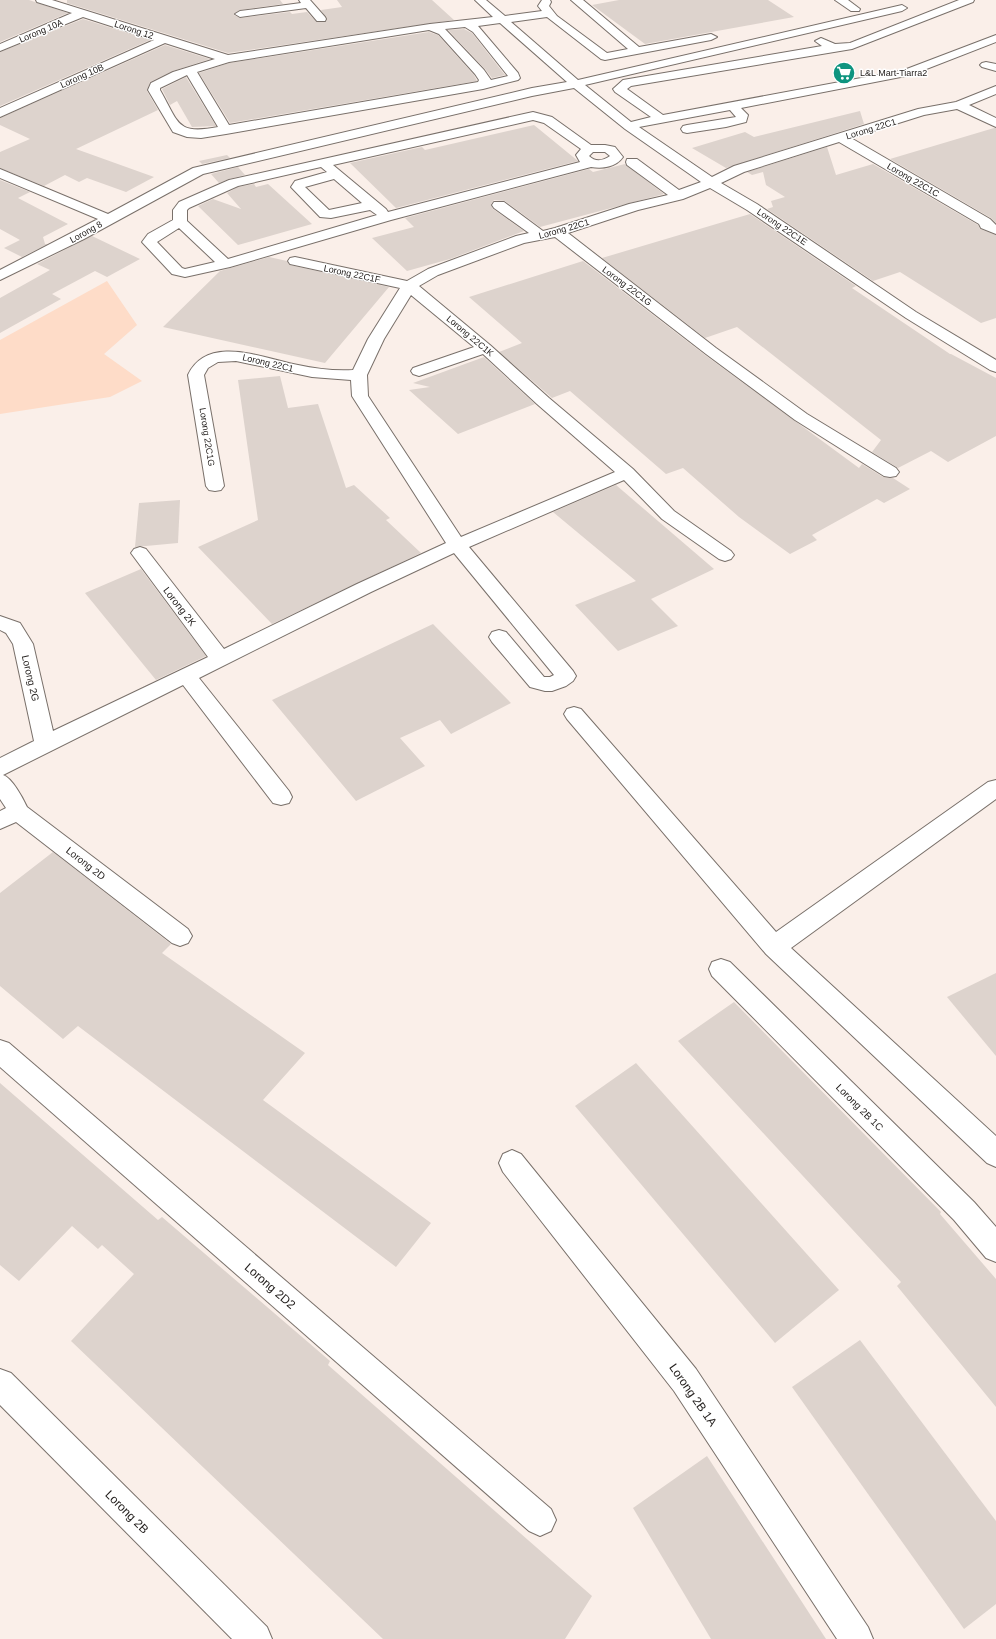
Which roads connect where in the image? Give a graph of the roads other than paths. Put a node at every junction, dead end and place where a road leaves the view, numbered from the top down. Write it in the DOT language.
graph roads {
  1 [pos="42,0"];
  2 [pos="480,0"];
  3 [pos="553,0"];
  4 [pos="576,0"];
  5 [pos="840,0"];
  6 [pos="969,0"];
  7 [pos="306,2"];
  8 [pos="902,8"];
  9 [pos="82,13"];
  10 [pos="240,14"];
  11 [pos="551,16"];
  12 [pos="808,18"];
  13 [pos="321,19"];
  14 [pos="505,22"];
  15 [pos="468,24"];
  16 [pos="430,27"];
  17 [pos="806,30"];
  18 [pos="723,35"];
  19 [pos="996,38"];
  20 [pos="165,39"];
  21 [pos="0,48"];
  22 [pos="833,48"];
  23 [pos="637,51"];
  24 [pos="605,57"];
  25 [pos="227,60"];
  26 [pos="190,70"];
  27 [pos="623,72"];
  28 [pos="514,78"];
  29 [pos="576,84"];
  30 [pos="483,85"];
  31 [pos="996,90"];
  32 [pos="532,92"];
  33 [pos="959,104"];
  34 [pos="732,105"];
  35 [pos="0,113"];
  36 [pos="675,116"];
  37 [pos="661,118"];
  38 [pos="284,120"];
  39 [pos="265,123"];
  40 [pos="996,123"];
  41 [pos="629,126"];
  42 [pos="687,128"];
  43 [pos="226,130"];
  44 [pos="673,131"];
  45 [pos="299,136"];
  46 [pos="841,138"];
  47 [pos="282,140"];
  48 [pos="641,145"];
  49 [pos="590,156"];
  50 [pos="322,162"];
  51 [pos="632,162"];
  52 [pos="336,174"];
  53 [pos="2,176"];
  54 [pos="711,183"];
  55 [pos="678,196"];
  56 [pos="372,205"];
  57 [pos="499,205"];
  58 [pos="386,217"];
  59 [pos="109,219"];
  60 [pos="180,222"];
  61 [pos="990,226"];
  62 [pos="558,232"];
  63 [pos="540,236"];
  64 [pos="294,261"];
  65 [pos="225,264"];
  66 [pos="0,276"];
  67 [pos="409,286"];
  68 [pos="485,348"];
  69 [pos="996,367"];
  70 [pos="419,372"];
  71 [pos="359,375"];
  72 [pos="199,388"];
  73 [pos="890,472"];
  74 [pos="627,473"];
  75 [pos="215,486"];
  76 [pos="457,545"];
  77 [pos="140,553"];
  78 [pos="725,555"];
  79 [pos="0,623"];
  80 [pos="499,637"];
  81 [pos="223,658"];
  82 [pos="186,676"];
  83 [pos="574,714"];
  84 [pos="45,744"];
  85 [pos="0,768"];
  86 [pos="0,782"];
  87 [pos="996,788"];
  88 [pos="281,797"];
  89 [pos="9,816"];
  90 [pos="180,936"];
  91 [pos="774,947"];
  92 [pos="721,969"];
  93 [pos="0,1051"];
  94 [pos="996,1154"];
  95 [pos="512,1163"];
  96 [pos="996,1248"];
  97 [pos="0,1384"];
  98 [pos="540,1520"];
  99 [pos="255,1639"];
  100 [pos="856,1639"];
  1 -- 9 [label="street, Lorong 12"];
  2 -- 14 [label="street"];
  3 -- 11 [label="street"];
  4 -- 23 [label="street"];
  5 -- 12 [label="street"];
  6 -- 22 [label="street"];
  7 -- 10 [label="street"];
  7 -- 13 [label="street"];
  8 -- 17 [label="street"];
  9 -- 20 [label="street, Lorong 12"];
  9 -- 21 [label="street, Lorong 10A"];
  11 -- 14 [label="street"];
  11 -- 24 [label="street"];
  14 -- 15 [label="street"];
  14 -- 29 [label="street"];
  15 -- 16 [label="street"];
  15 -- 28 [label="street"];
  16 -- 25 [label="street"];
  16 -- 30 [label="street"];
  17 -- 22 [label="street"];
  17 -- 27 [label="street"];
  18 -- 23 [label="street"];
  19 -- 34 [label="street"];
  20 -- 25 [label="street, Lorong 12"];
  20 -- 35 [label="street, Lorong 10B"];
  22 -- 37 [label="street"];
  23 -- 24 [label="street"];
  24 -- 27 [label="street"];
  25 -- 26 [label="street"];
  26 -- 43 [label="street"];
  26 -- 43 [label="street"];
  27 -- 29 [label="street"];
  28 -- 30 [label="street"];
  28 -- 32 [label="street"];
  29 -- 32 [label="street"];
  29 -- 41 [label="street"];
  30 -- 38 [label="street"];
  31 -- 33 [label="street, Lorong 22C1"];
  32 -- 45 [label="street"];
  33 -- 40 [label="street"];
  33 -- 46 [label="street, Lorong 22C1"];
  34 -- 36 [label="street"];
  34 -- 42 [label="street"];
  36 -- 37 [label="street"];
  36 -- 42 [label="street"];
  37 -- 41 [label="street"];
  38 -- 39 [label="street"];
  38 -- 45 [label="street"];
  39 -- 43 [label="street"];
  39 -- 47 [label="street"];
  41 -- 48 [label="street"];
  42 -- 44 [label="street"];
  45 -- 47 [label="street"];
  46 -- 54 [label="street, Lorong 22C1"];
  46 -- 61 [label="street, Lorong 22C1C"];
  47 -- 59 [label="street"];
  48 -- 49 [label="street"];
  48 -- 54 [label="street, Lorong 22C1E"];
  49 -- 50 [label="street"];
  49 -- 58 [label="street"];
  50 -- 52 [label="street"];
  50 -- 60 [label="street"];
  51 -- 55 [label="street"];
  52 -- 56 [label="street"];
  52 -- 56 [label="street"];
  53 -- 59 [label="street, Lorong 8"];
  54 -- 55 [label="street, Lorong 22C1"];
  54 -- 69 [label="street, Lorong 22C1E"];
  55 -- 62 [label="street, Lorong 22C1"];
  56 -- 58 [label="street"];
  57 -- 63 [label="street"];
  58 -- 65 [label="street"];
  59 -- 66 [label="street, Lorong 8"];
  60 -- 65 [label="street"];
  60 -- 65 [label="street"];
  62 -- 63 [label="street, Lorong 22C1"];
  62 -- 73 [label="street, Lorong 22C1G"];
  63 -- 67 [label="street, Lorong 22C1"];
  64 -- 67 [label="street, Lorong 22C1F"];
  67 -- 68 [label="street, Lorong 22C1K"];
  67 -- 71 [label="street, Lorong 22C1"];
  68 -- 70 [label="street"];
  68 -- 74 [label="street, Lorong 22C1K"];
  71 -- 72 [label="street, Lorong 22C1"];
  71 -- 76 [label="street"];
  72 -- 75 [label="street, Lorong 22C1G"];
  74 -- 76 [label="street"];
  74 -- 78 [label="street, Lorong 22C1K"];
  76 -- 80 [label="street"];
  76 -- 81 [label="street"];
  77 -- 81 [label="street, Lorong 2K"];
  79 -- 84 [label="street, Lorong 2G"];
  81 -- 82 [label="street"];
  82 -- 84 [label="street"];
  82 -- 88 [label="street"];
  83 -- 91 [label="street"];
  84 -- 85 [label="street"];
  86 -- 89 [label="street, Lorong 2D"];
  87 -- 91 [label="street"];
  89 -- 90 [label="street, Lorong 2D"];
  91 -- 94 [label="street"];
  92 -- 96 [label="street, Lorong 2B 1C"];
  93 -- 98 [label="street, Lorong 2D2"];
  95 -- 100 [label="street, Lorong 2B 1A"];
  97 -- 99 [label="street, Lorong 2B"];
}
